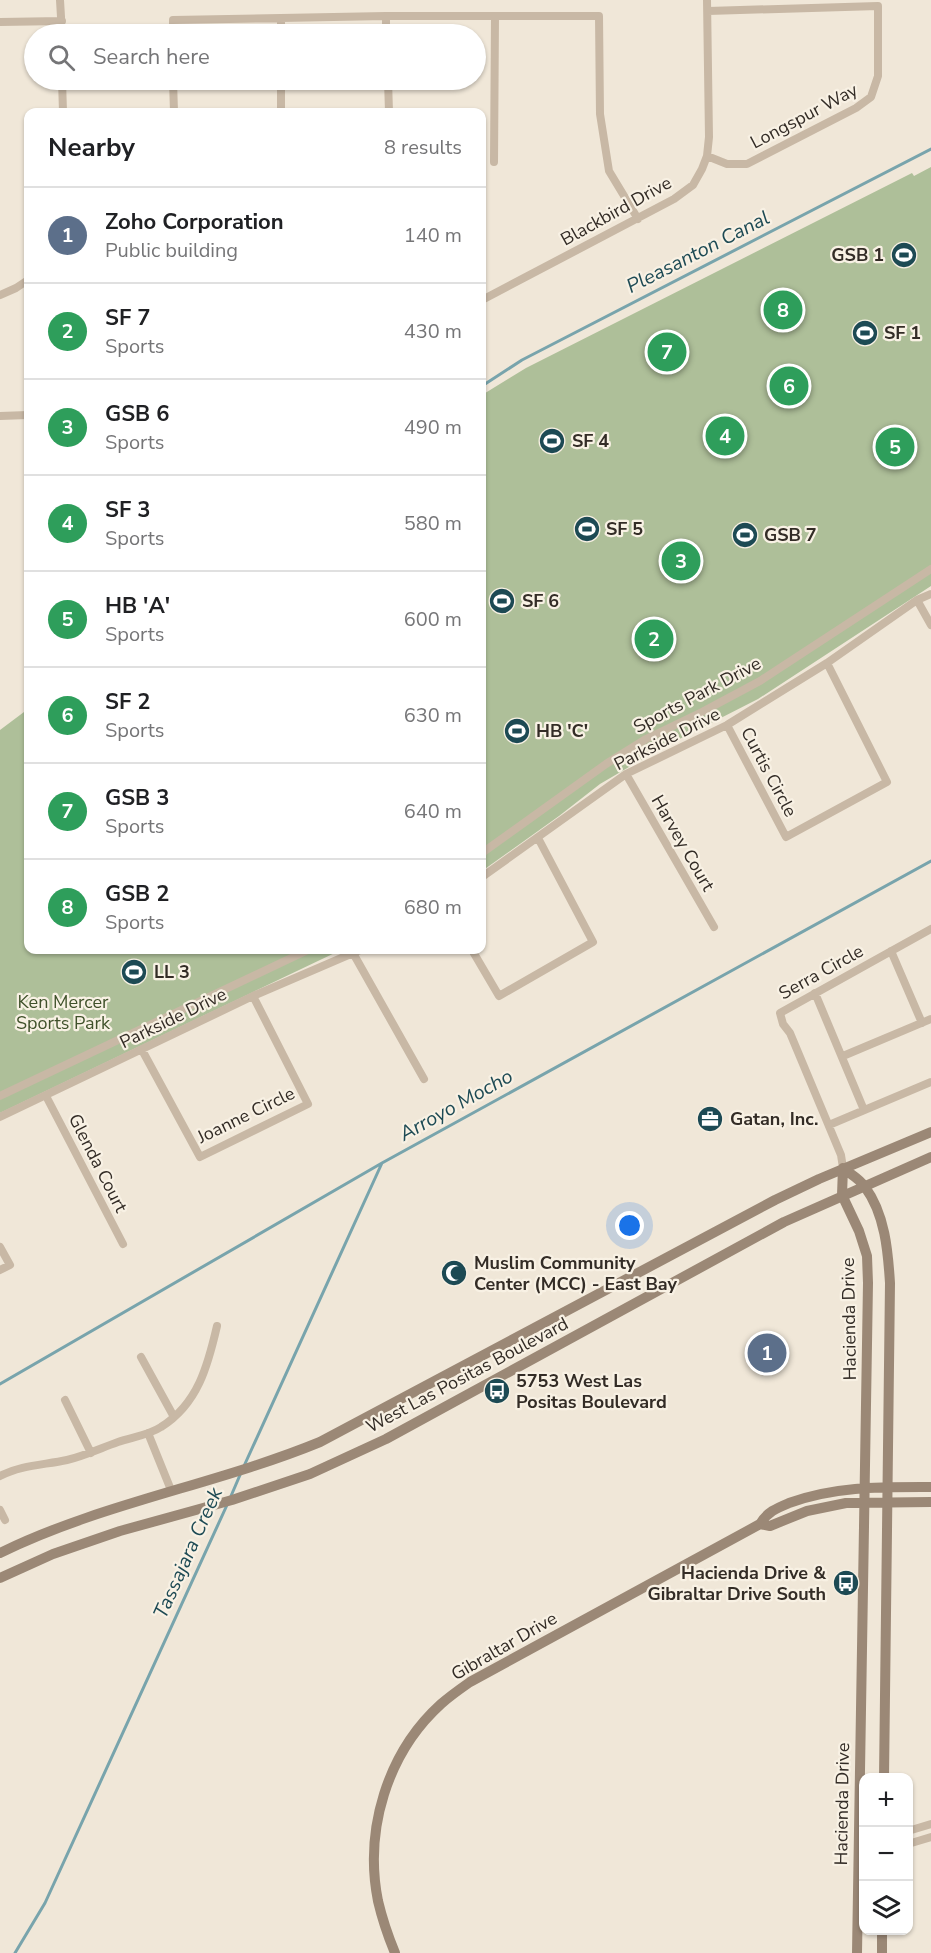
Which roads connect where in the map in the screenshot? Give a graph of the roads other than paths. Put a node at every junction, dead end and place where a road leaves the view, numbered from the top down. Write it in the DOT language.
graph roads {
  1 [pos="60,0"];
  2 [pos="707,0"];
  3 [pos="708,11"];
  4 [pos="386,16"];
  5 [pos="495,16"];
  6 [pos="281,19"];
  7 [pos="62,21"];
  8 [pos="0,22"];
  9 [pos="173,24"];
  10 [pos="281,24"];
  11 [pos="386,24"];
  12 [pos="62,90"];
  13 [pos="173,90"];
  14 [pos="281,90"];
  15 [pos="388,90"];
  16 [pos="63,108"];
  17 [pos="174,108"];
  18 [pos="281,108"];
  19 [pos="389,108"];
  20 [pos="707,156"];
  21 [pos="494,162"];
  22 [pos="638,219"];
  23 [pos="24,283"];
  24 [pos="0,295"];
  25 [pos="486,298"];
  26 [pos="24,415"];
  27 [pos="0,416"];
  28 [pos="931,569"];
  29 [pos="931,594"];
  30 [pos="917,600"];
  31 [pos="931,625"];
  32 [pos="827,663"];
  33 [pos="726,725"];
  34 [pos="626,774"];
  35 [pos="538,838"];
  36 [pos="486,850"];
  37 [pos="486,874"];
  38 [pos="714,927"];
  39 [pos="931,928"];
  40 [pos="891,951"];
  41 [pos="300,954"];
  42 [pos="349,954"];
  43 [pos="358,954"];
  44 [pos="474,954"];
  45 [pos="815,993"];
  46 [pos="253,996"];
  47 [pos="931,1019"];
  48 [pos="922,1023"];
  49 [pos="142,1050"];
  50 [pos="843,1056"];
  51 [pos="424,1079"];
  52 [pos="931,1082"];
  53 [pos="0,1096"];
  54 [pos="46,1096"];
  55 [pos="864,1110"];
  56 [pos="0,1117"];
  57 [pos="829,1125"];
  58 [pos="931,1132"];
  59 [pos="931,1157"];
  60 [pos="843,1168"];
  61 [pos="864,1185"];
  62 [pos="842,1195"];
  63 [pos="123,1244"];
  64 [pos="0,1247"];
  65 [pos="0,1270"];
  66 [pos="217,1326"];
  67 [pos="141,1357"];
  68 [pos="66,1400"];
  69 [pos="174,1417"];
  70 [pos="148,1433"];
  71 [pos="91,1453"];
  72 [pos="0,1476"];
  73 [pos="931,1487"];
  74 [pos="865,1488"];
  75 [pos="887,1488"];
  76 [pos="171,1490"];
  77 [pos="931,1502"];
  78 [pos="864,1503"];
  79 [pos="887,1503"];
  80 [pos="0,1510"];
  81 [pos="5,1520"];
  82 [pos="760,1524"];
  83 [pos="0,1553"];
  84 [pos="0,1578"];
  85 [pos="884,1773"];
  86 [pos="931,1824"];
  87 [pos="861,1827"];
  88 [pos="913,1830"];
  89 [pos="931,1837"];
  90 [pos="913,1843"];
  91 [pos="860,1881"];
  92 [pos="882,1935"];
  93 [pos="395,1953"];
  94 [pos="857,1953"];
  95 [pos="882,1953"];
  1 -- 7 [label="street"];
  2 -- 3 [label="street, Blackbird Drive"];
  3 -- 20 [label="street, Blackbird Drive"];
  3 -- 20 [label="street, Longspur Way"];
  4 -- 5 [label="street"];
  4 -- 6 [label="street"];
  4 -- 11 [label="street"];
  5 -- 21 [label="street"];
  5 -- 22 [label="street"];
  6 -- 9 [label="street"];
  6 -- 10 [label="street"];
  7 -- 8 [label="street"];
  12 -- 16 [label="street"];
  13 -- 17 [label="street"];
  14 -- 18 [label="street"];
  15 -- 19 [label="street"];
  20 -- 22 [label="street, Blackbird Drive"];
  22 -- 25 [label="street, Blackbird Drive"];
  23 -- 24 [label="street"];
  26 -- 27 [label="street"];
  28 -- 36 [label="street, Sports Park Drive"];
  29 -- 30 [label="street, Parkside Drive"];
  30 -- 31 [label="street"];
  30 -- 32 [label="street, Parkside Drive"];
  32 -- 33 [label="street, Parkside Drive"];
  32 -- 33 [label="street, Curtis Circle"];
  33 -- 34 [label="street, Parkside Drive"];
  34 -- 35 [label="street, Parkside Drive"];
  34 -- 38 [label="street, Harvey Court"];
  35 -- 37 [label="street, Parkside Drive"];
  35 -- 44 [label="street"];
  39 -- 40 [label="street, Serra Circle"];
  40 -- 45 [label="street, Serra Circle"];
  40 -- 48 [label="street"];
  41 -- 53 [label="street"];
  42 -- 46 [label="street, Parkside Drive"];
  43 -- 51 [label="street"];
  45 -- 50 [label="street"];
  45 -- 57 [label="street, Serra Circle"];
  46 -- 49 [label="street, Parkside Drive"];
  46 -- 49 [label="street, Joanne Circle"];
  47 -- 48 [label="street"];
  48 -- 50 [label="street"];
  49 -- 54 [label="street, Parkside Drive"];
  50 -- 55 [label="street"];
  52 -- 55 [label="street"];
  54 -- 56 [label="street, Parkside Drive"];
  54 -- 63 [label="street, Glenda Court"];
  55 -- 57 [label="street"];
  57 -- 60 [label="street, Serra Circle"];
  58 -- 60 [label="main road, West Las Positas Boulevard"];
  59 -- 61 [label="main road, West Las Positas Boulevard"];
  60 -- 61 [label="main road, Hacienda Drive"];
  60 -- 62 [label="main road, Hacienda Drive"];
  60 -- 76 [label="main road, West Las Positas Boulevard"];
  61 -- 62 [label="main road, West Las Positas Boulevard"];
  61 -- 75 [label="main road, Hacienda Drive"];
  62 -- 74 [label="main road, Hacienda Drive"];
  62 -- 84 [label="main road, West Las Positas Boulevard"];
  64 -- 65 [label="street"];
  66 -- 69 [label="street"];
  67 -- 69 [label="street"];
  68 -- 71 [label="street"];
  69 -- 70 [label="street"];
  70 -- 71 [label="street"];
  70 -- 76 [label="street"];
  71 -- 72 [label="street"];
  73 -- 75 [label="main road, Gibraltar Drive"];
  74 -- 75 [label="main road, Gibraltar Drive"];
  74 -- 78 [label="main road, Hacienda Drive"];
  74 -- 82 [label="main road, Gibraltar Drive"];
  75 -- 79 [label="main road, Hacienda Drive"];
  76 -- 83 [label="main road, West Las Positas Boulevard"];
  77 -- 79 [label="main road, Gibraltar Drive"];
  78 -- 79 [label="main road, Gibraltar Drive"];
  78 -- 82 [label="main road, Gibraltar Drive"];
  78 -- 87 [label="main road, Hacienda Drive"];
  79 -- 85 [label="main road, Hacienda Drive"];
  80 -- 81 [label="street"];
  82 -- 93 [label="main road, Gibraltar Drive"];
  86 -- 88 [label="street"];
  89 -- 90 [label="street"];
  91 -- 94 [label="main road, Hacienda Drive"];
  92 -- 95 [label="main road"];
}
